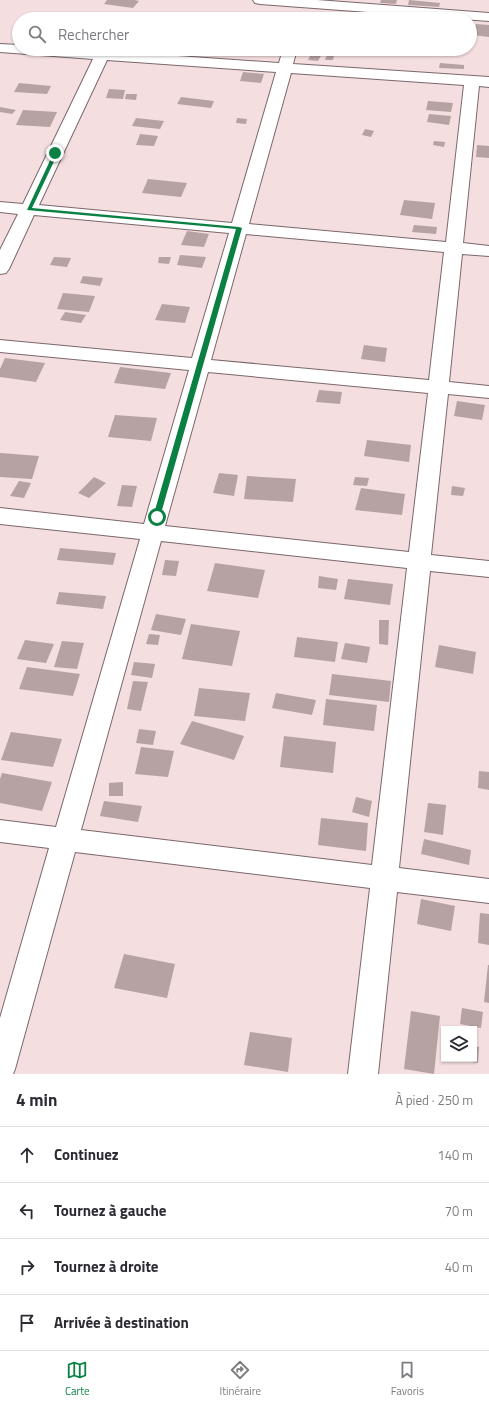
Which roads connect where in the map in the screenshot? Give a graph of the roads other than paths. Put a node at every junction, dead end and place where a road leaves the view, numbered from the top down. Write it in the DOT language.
graph roads {
  1 [pos="260,0"];
  2 [pos="303,2"];
  3 [pos="300,12"];
  4 [pos="427,12"];
  5 [pos="477,16"];
  6 [pos="489,17"];
  7 [pos="0,48"];
  8 [pos="12,49"];
  9 [pos="102,56"];
  10 [pos="164,56"];
  11 [pos="287,58"];
  12 [pos="481,81"];
  13 [pos="0,207"];
  14 [pos="29,209"];
  15 [pos="239,228"];
  16 [pos="454,248"];
  17 [pos="489,251"];
  18 [pos="0,269"];
  19 [pos="0,346"];
  20 [pos="200,364"];
  21 [pos="439,387"];
  22 [pos="489,392"];
  23 [pos="0,516"];
  24 [pos="152,532"];
  25 [pos="420,561"];
  26 [pos="489,569"];
  27 [pos="0,831"];
  28 [pos="65,839"];
  29 [pos="384,878"];
  30 [pos="489,891"];
  31 [pos="0,1068"];
  32 [pos="363,1074"];
  1 -- 2 [label="street"];
  2 -- 3 [label="street"];
  2 -- 4 [label="street"];
  5 -- 6 [label="street"];
  7 -- 8 [label="street"];
  9 -- 14 [label="street"];
  10 -- 11 [label="street"];
  11 -- 12 [label="street"];
  11 -- 15 [label="street"];
  12 -- 16 [label="street"];
  13 -- 14 [label="street"];
  14 -- 15 [label="street"];
  14 -- 18 [label="street"];
  15 -- 16 [label="street"];
  15 -- 20 [label="street"];
  16 -- 17 [label="street"];
  16 -- 21 [label="street"];
  19 -- 20 [label="street"];
  20 -- 21 [label="street"];
  20 -- 24 [label="street"];
  21 -- 22 [label="street"];
  21 -- 25 [label="street"];
  23 -- 24 [label="street"];
  24 -- 25 [label="street"];
  24 -- 28 [label="street"];
  25 -- 26 [label="street"];
  25 -- 29 [label="street"];
  27 -- 28 [label="street"];
  28 -- 29 [label="street"];
  28 -- 31 [label="street"];
  29 -- 30 [label="street"];
  29 -- 32 [label="street"];
}
